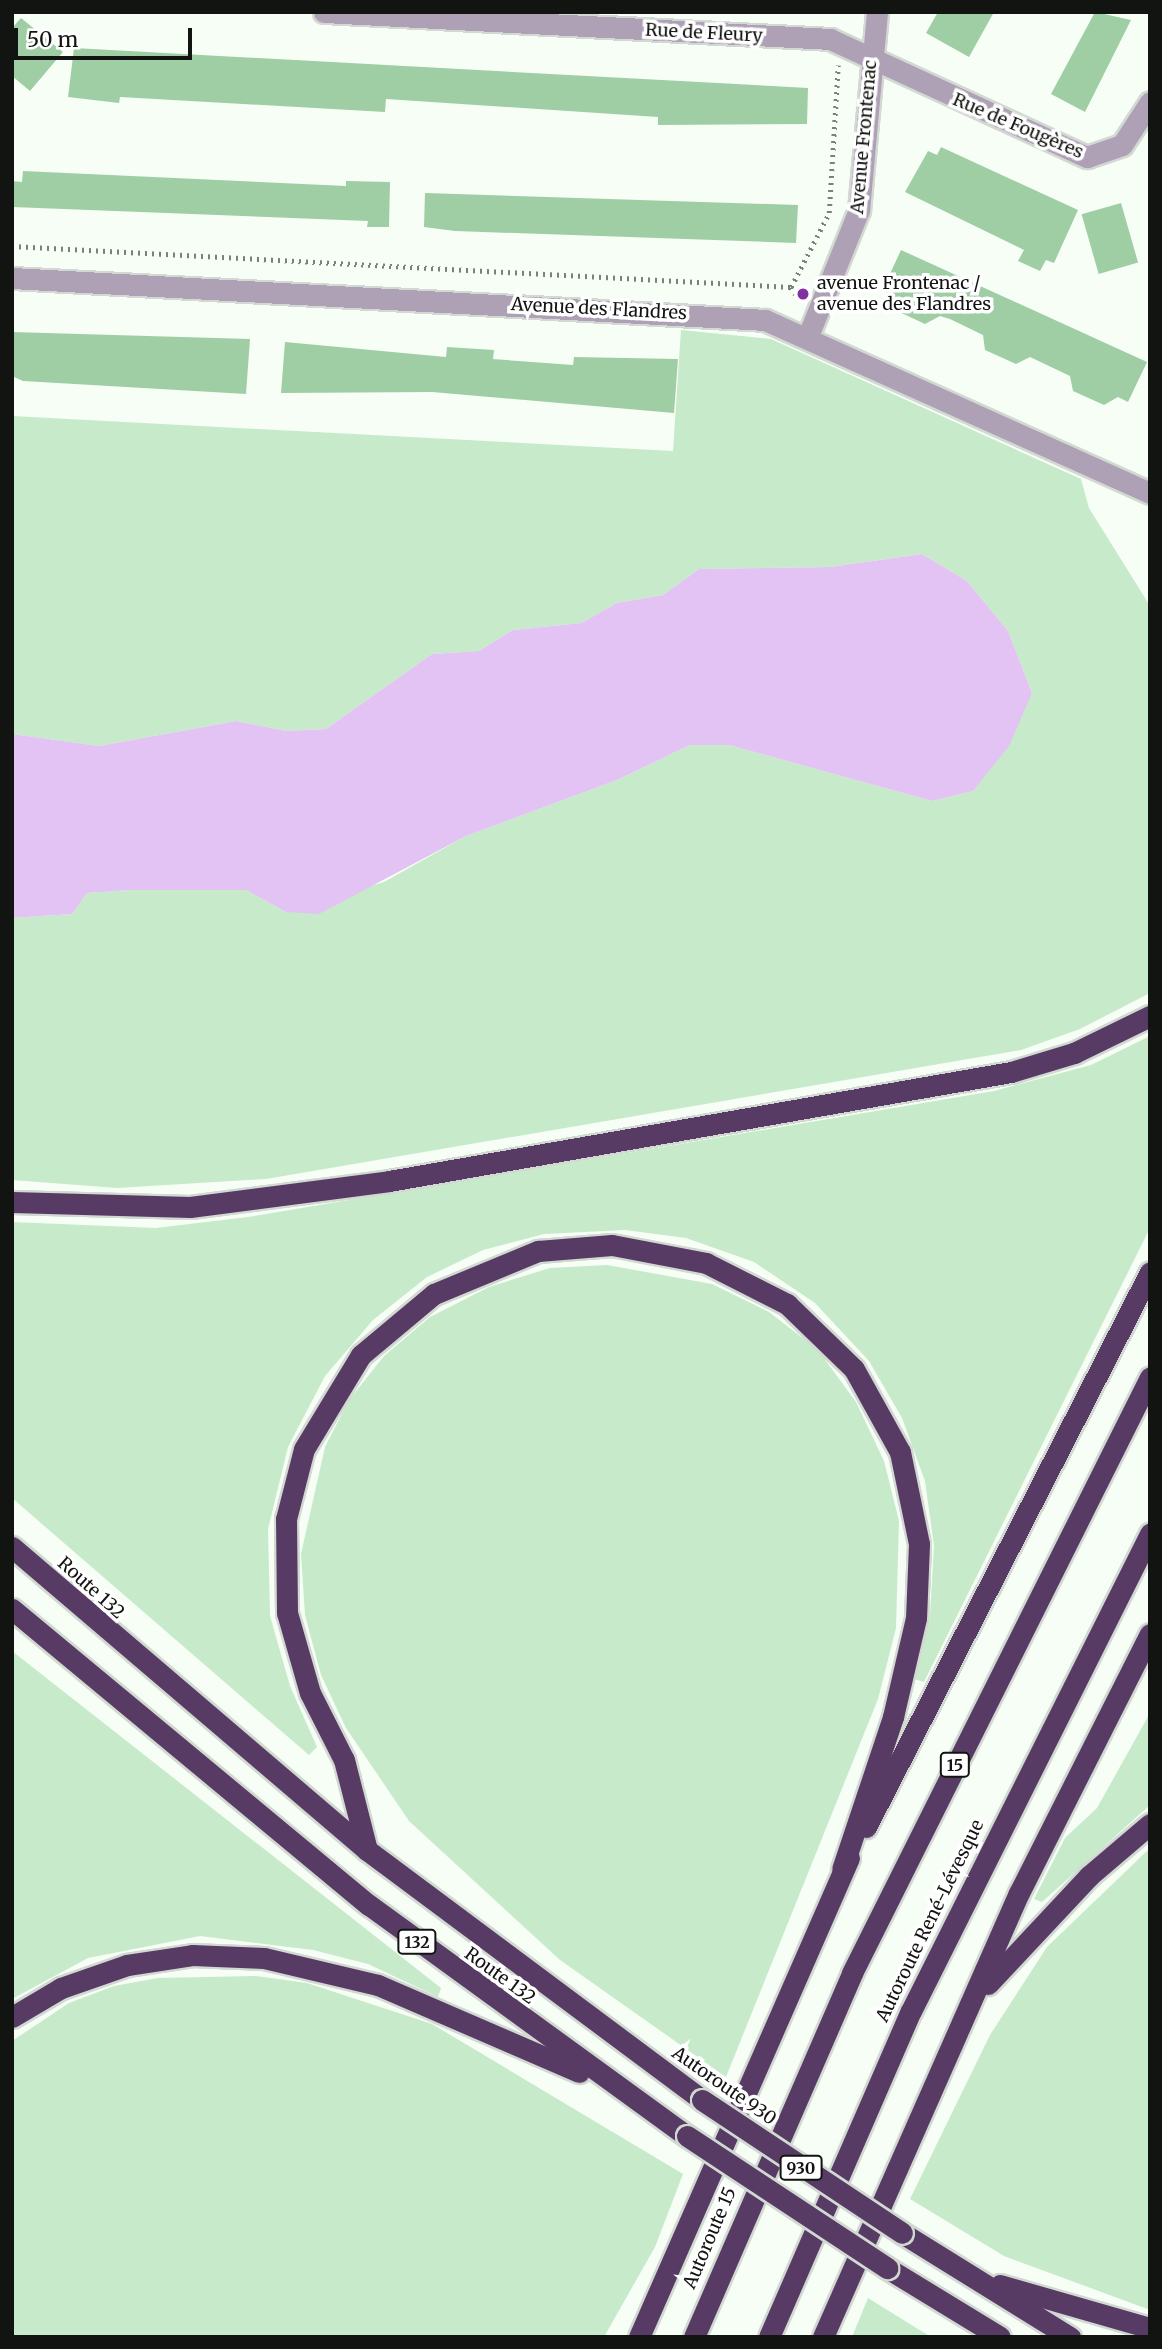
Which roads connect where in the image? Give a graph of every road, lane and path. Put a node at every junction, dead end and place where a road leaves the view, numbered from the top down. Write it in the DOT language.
graph roads {
  1 [pos="324,12"];
  2 [pos="877,12"];
  3 [pos="589,20"];
  4 [pos="872,53"];
  5 [pos="838,60"];
  6 [pos="1150,102"];
  7 [pos="12,246"];
  8 [pos="12,278"];
  9 [pos="791,287"];
  10 [pos="796,295"];
  11 [pos="808,336"];
  12 [pos="1150,492"];
  13 [pos="1150,1016"];
  14 [pos="12,1202"];
  15 [pos="1150,1272"];
  16 [pos="1150,1377"];
  17 [pos="1150,1534"];
  18 [pos="12,1547"];
  19 [pos="12,1609"];
  20 [pos="1150,1634"];
  21 [pos="1150,1824"];
  22 [pos="367,1850"];
  23 [pos="842,1870"];
  24 [pos="977,1995"];
  25 [pos="12,2017"];
  26 [pos="616,2088"];
  27 [pos="974,2278"];
  28 [pos="1150,2328"];
  29 [pos="639,2336"];
  30 [pos="694,2337"];
  31 [pos="769,2337"];
  32 [pos="823,2337"];
  33 [pos="1000,2337"];
  34 [pos="1070,2337"];
  1 -- 3 [label="street, Rue de Fleury"];
  2 -- 4 [label="street, Avenue Frontenac"];
  3 -- 4 [label="street, Rue de Fleury"];
  4 -- 6 [label="street, Rue de Fougères"];
  4 -- 11 [label="street, Avenue Frontenac"];
  5 -- 9 [label="path, Avenue Frontenac"];
  7 -- 9 [label="path, Avenue des Flandres"];
  8 -- 11 [label="street, Avenue des Flandres"];
  9 -- 10 [label="path"];
  11 -- 12 [label="street, Avenue des Flandres"];
  13 -- 14 [label="highway"];
  15 -- 23 [label="highway"];
  16 -- 30 [label="highway, Autoroute 15 / 15"];
  17 -- 31 [label="highway, Autoroute René-Lévesque"];
  18 -- 22 [label="highway, Route 132"];
  19 -- 26 [label="highway, Route 132 / 132"];
  20 -- 24 [label="highway"];
  21 -- 24 [label="highway"];
  22 -- 23 [label="highway"];
  22 -- 27 [label="highway, Autoroute 930 / 930, bridge"];
  23 -- 29 [label="highway"];
  24 -- 32 [label="highway"];
  25 -- 26 [label="highway"];
  26 -- 33 [label="highway, Route 132 / 132, bridge"];
  27 -- 28 [label="highway"];
  27 -- 34 [label="highway, Autoroute 930 / 930"];
}
